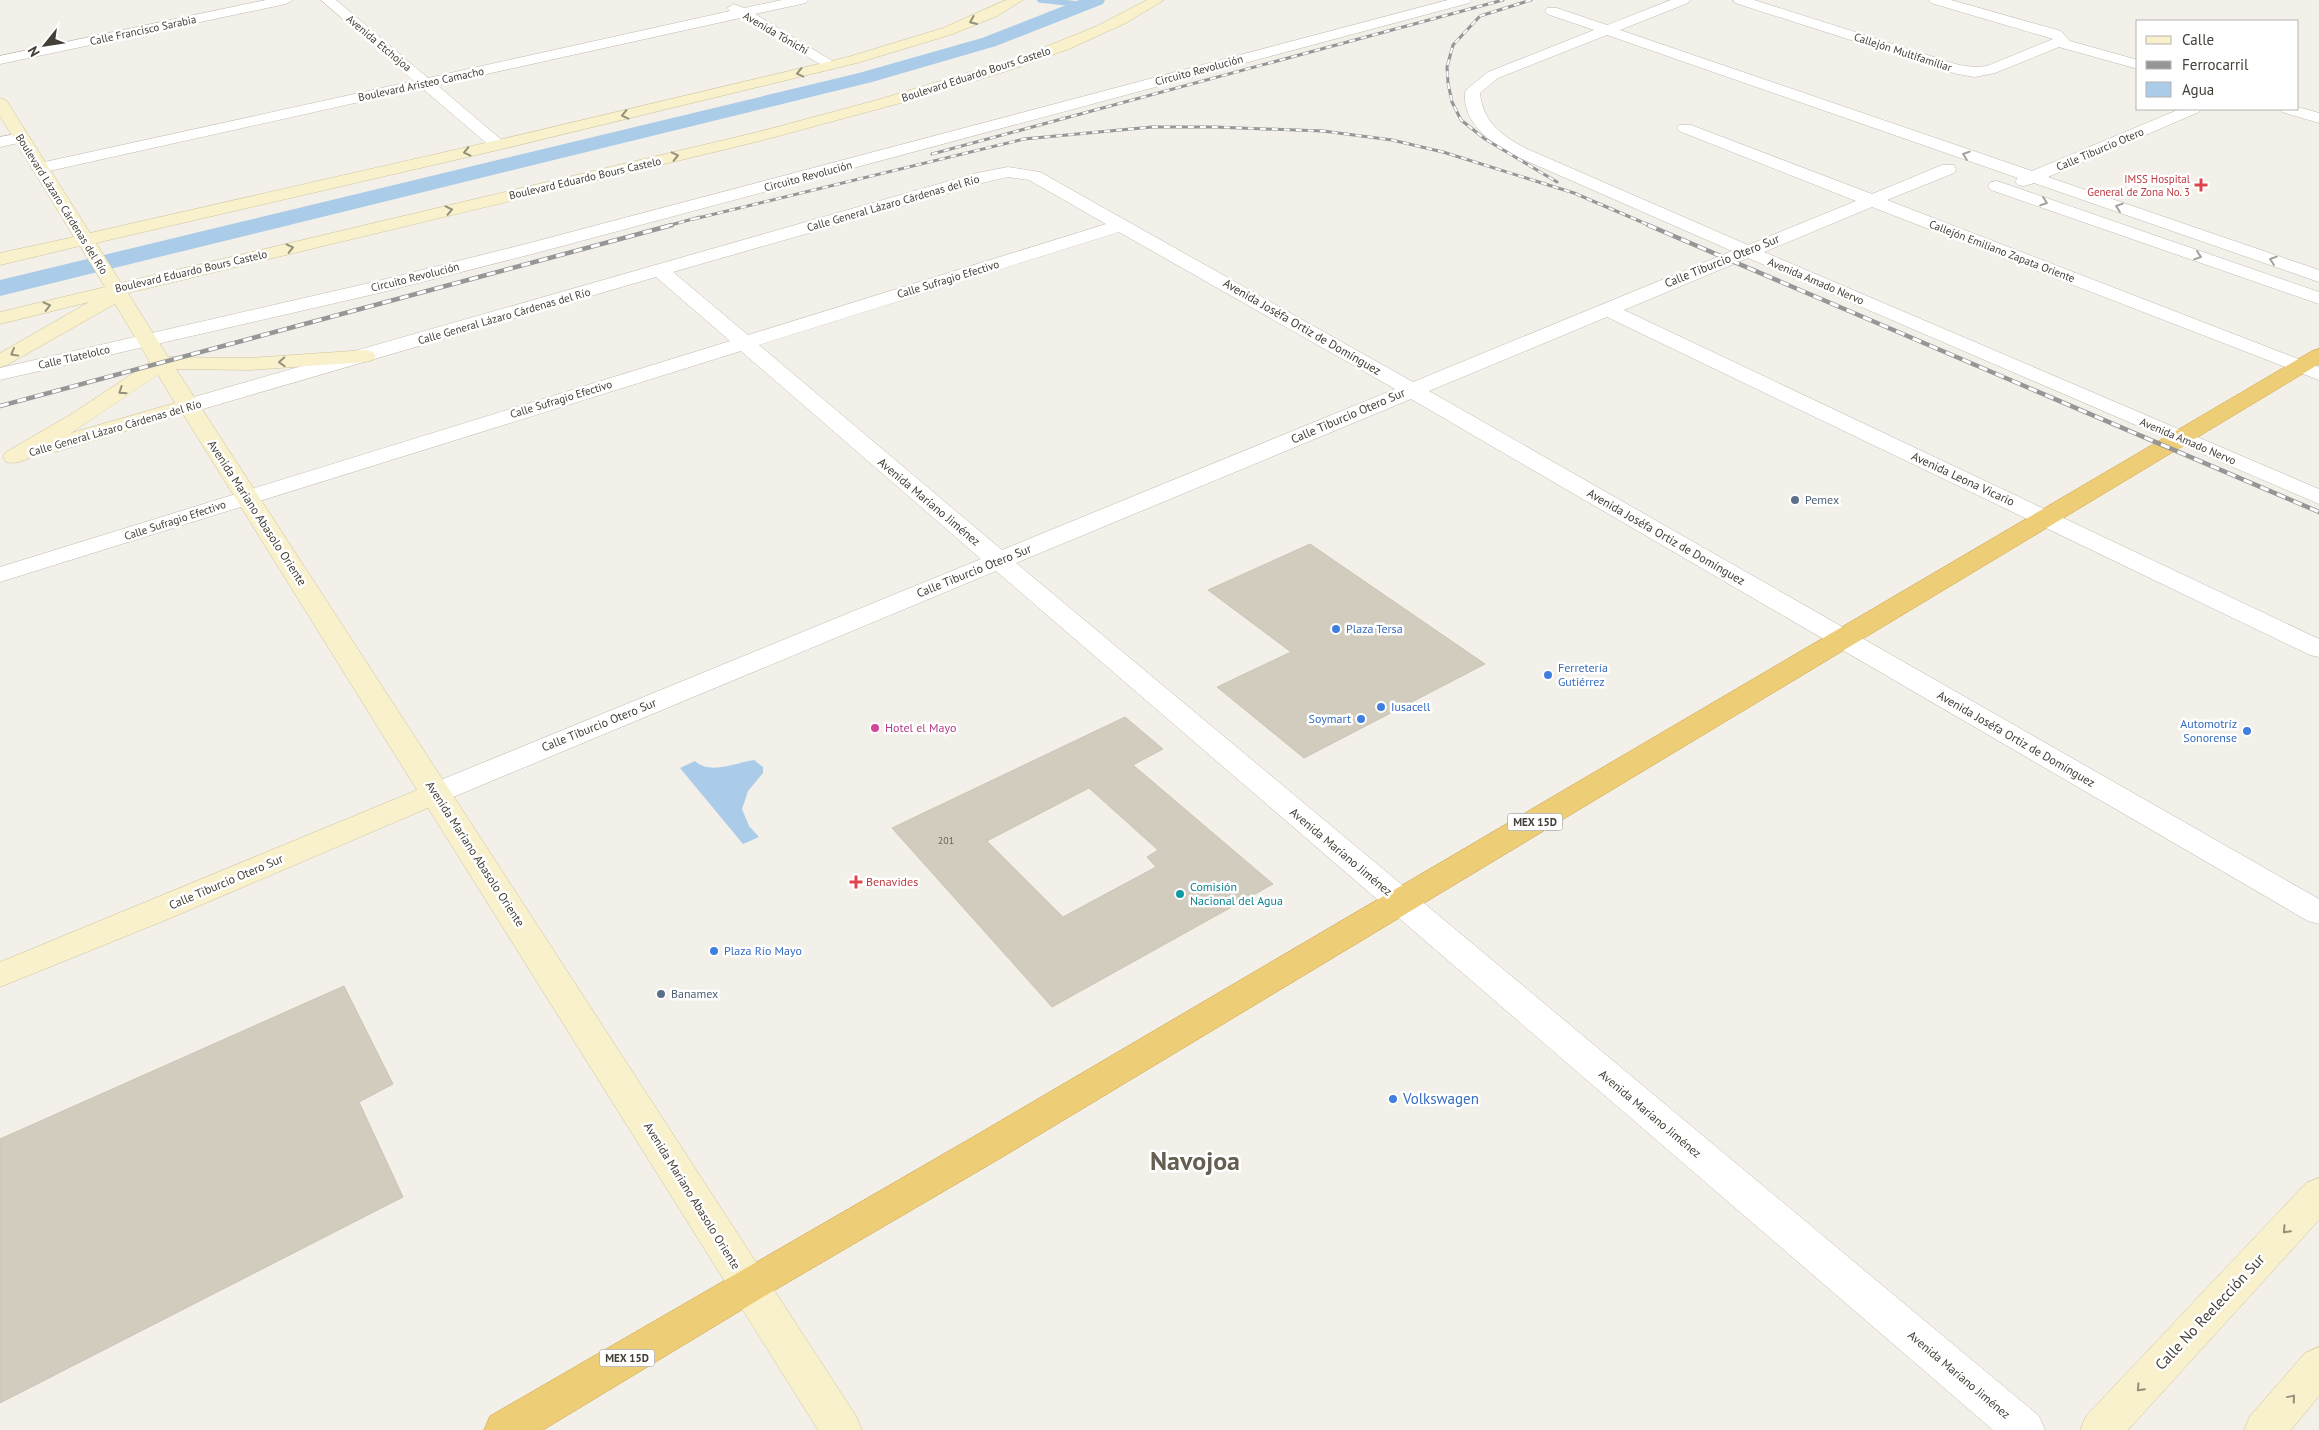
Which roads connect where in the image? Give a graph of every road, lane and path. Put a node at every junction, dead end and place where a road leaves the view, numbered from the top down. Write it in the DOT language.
graph roads {
  1 [pos="286,0"];
  2 [pos="328,0"];
  3 [pos="720,0"];
  4 [pos="802,0"];
  5 [pos="1016,0"];
  6 [pos="1157,0"];
  7 [pos="1464,0"];
  8 [pos="1683,0"];
  9 [pos="1740,0"];
  10 [pos="1936,0"];
  11 [pos="1552,11"];
  12 [pos="742,13"];
  13 [pos="1607,29"];
  14 [pos="2061,40"];
  15 [pos="0,60"];
  16 [pos="2136,64"];
  17 [pos="832,65"];
  18 [pos="426,83"];
  19 [pos="0,103"];
  20 [pos="2192,110"];
  21 [pos="2291,110"];
  22 [pos="2319,118"];
  23 [pos="1686,128"];
  24 [pos="22,138"];
  25 [pos="0,142"];
  26 [pos="498,145"];
  27 [pos="1920,159"];
  28 [pos="40,168"];
  29 [pos="1008,172"];
  30 [pos="1965,174"];
  31 [pos="2032,178"];
  32 [pos="2006,189"];
  33 [pos="1871,200"];
  34 [pos="1123,225"];
  35 [pos="85,243"];
  36 [pos="1746,251"];
  37 [pos="0,259"];
  38 [pos="660,271"];
  39 [pos="2319,276"];
  40 [pos="114,287"];
  41 [pos="2319,298"];
  42 [pos="1606,309"];
  43 [pos="0,318"];
  44 [pos="742,343"];
  45 [pos="155,352"];
  46 [pos="366,356"];
  47 [pos="0,361"];
  48 [pos="2313,365"];
  49 [pos="0,374"];
  50 [pos="1411,390"];
  51 [pos="188,406"];
  52 [pos="2180,438"];
  53 [pos="7,459"];
  54 [pos="248,497"];
  55 [pos="2319,497"];
  56 [pos="2046,518"];
  57 [pos="998,561"];
  58 [pos="0,575"];
  59 [pos="1844,639"];
  60 [pos="2319,649"];
  61 [pos="436,793"];
  62 [pos="1401,902"];
  63 [pos="2319,913"];
  64 [pos="0,974"];
  65 [pos="2319,1194"];
  66 [pos="749,1285"];
  67 [pos="2319,1366"];
  68 [pos="505,1430"];
  69 [pos="841,1430"];
  70 [pos="2024,1430"];
  71 [pos="2101,1430"];
  72 [pos="2265,1430"];
  1 -- 15 [label="street, Calle Francisco Sarabia"];
  2 -- 18 [label="street, Avenida Etchojoa"];
  3 -- 12 [label="street, Avenida Tónichi"];
  4 -- 12 [label="street, Boulevard Aristeo Camacho"];
  5 -- 17 [label="main road, one-way"];
  40 -- 6 [label="main road, Boulevard Eduardo Bours Castelo, one-way"];
  7 -- 45 [label="street, Circuito Revolución"];
  8 -- 13 [label="street, Avenida Amado Nervo"];
  9 -- 14 [label="street, Callejón Multifamiliar"];
  10 -- 14 [label="street"];
  11 -- 13 [label="street"];
  12 -- 17 [label="street, Avenida Tónichi"];
  12 -- 18 [label="street, Boulevard Aristeo Camacho"];
  31 -- 13 [label="street, one-way"];
  13 -- 36 [label="street, Avenida Amado Nervo"];
  14 -- 16 [label="street"];
  17 -- 26 [label="main road, one-way"];
  18 -- 26 [label="street, Avenida Etchojoa"];
  18 -- 28 [label="street, Boulevard Aristeo Camacho"];
  19 -- 24 [label="main road, Boulevard Lázaro Cárdenas del Río"];
  20 -- 31 [label="street, Calle Tiburcio Otero"];
  21 -- 22 [label="street"];
  23 -- 33 [label="street, Callejón Emiliano Zapata Oriente"];
  24 -- 25 [label="street"];
  24 -- 28 [label="main road, Boulevard Lázaro Cárdenas del Río"];
  26 -- 35 [label="main road, one-way"];
  27 -- 30 [label="street"];
  28 -- 35 [label="main road, Boulevard Lázaro Cárdenas del Río"];
  29 -- 34 [label="street, Avenida Joséfa Ortiz de Domínguez"];
  29 -- 38 [label="street, Calle General Lázaro Cárdenas del Río"];
  30 -- 32 [label="street"];
  30 -- 33 [label="street, Calle Tiburcio Otero Sur"];
  31 -- 32 [label="street, Calle Tiburcio Otero"];
  39 -- 31 [label="street, one-way"];
  32 -- 41 [label="street, one-way"];
  33 -- 36 [label="street, Calle Tiburcio Otero Sur"];
  33 -- 48 [label="street, Callejón Emiliano Zapata Oriente"];
  34 -- 44 [label="street, Calle Sufragio Efectivo"];
  34 -- 50 [label="street, Avenida Joséfa Ortiz de Domínguez"];
  35 -- 37 [label="main road"];
  35 -- 40 [label="main road, Boulevard Lázaro Cárdenas del Río"];
  36 -- 42 [label="street, Calle Tiburcio Otero Sur"];
  36 -- 52 [label="street, Avenida Amado Nervo"];
  38 -- 44 [label="street, Avenida Maríano Jiménez"];
  38 -- 46 [label="street, Calle General Lázaro Cárdenas del Río"];
  43 -- 40 [label="main road, Boulevard Eduardo Bours Castelo, one-way"];
  40 -- 45 [label="main road, Avenida Mariano Abasolo Oriente"];
  40 -- 47 [label="main road, one-way"];
  42 -- 50 [label="street, Calle Tiburcio Otero Sur"];
  42 -- 56 [label="street, Avenida Leona Vicario"];
  44 -- 54 [label="street, Calle Sufragio Efectivo"];
  44 -- 57 [label="street, Avenida Maríano Jiménez"];
  46 -- 45 [label="main road, one-way"];
  45 -- 49 [label="street, Calle Tlatelolco"];
  45 -- 51 [label="main road, Avenida Mariano Abasolo Oriente"];
  45 -- 53 [label="main road, one-way"];
  46 -- 51 [label="street, Calle General Lázaro Cárdenas del Río"];
  48 -- 52 [label="highway, MEX 15D"];
  50 -- 57 [label="street, Calle Tiburcio Otero Sur"];
  50 -- 59 [label="street, Avenida Joséfa Ortiz de Domínguez"];
  51 -- 53 [label="main road, Calle General Lázaro Cárdenas del Río"];
  51 -- 54 [label="main road, Avenida Mariano Abasolo Oriente"];
  52 -- 55 [label="street, Avenida Amado Nervo"];
  52 -- 56 [label="highway, MEX 15D"];
  54 -- 58 [label="street, Calle Sufragio Efectivo"];
  54 -- 61 [label="main road, Avenida Mariano Abasolo Oriente"];
  56 -- 59 [label="highway, MEX 15D"];
  56 -- 60 [label="street, Avenida Leona Vicario"];
  57 -- 61 [label="street, Calle Tiburcio Otero Sur"];
  57 -- 62 [label="street, Avenida Maríano Jiménez"];
  59 -- 62 [label="highway, MEX 15D"];
  59 -- 63 [label="street, Avenida Joséfa Ortiz de Domínguez"];
  61 -- 64 [label="main road, Calle Tiburcio Otero Sur"];
  61 -- 66 [label="main road, Avenida Mariano Abasolo Oriente"];
  62 -- 66 [label="highway, MEX 15D"];
  62 -- 70 [label="street, Avenida Maríano Jiménez"];
  65 -- 71 [label="main road, Calle No Reelección Sur, one-way"];
  66 -- 68 [label="highway, MEX 15D"];
  66 -- 69 [label="main road, Avenida Mariano Abasolo Oriente"];
  72 -- 67 [label="main road, one-way"];
}
